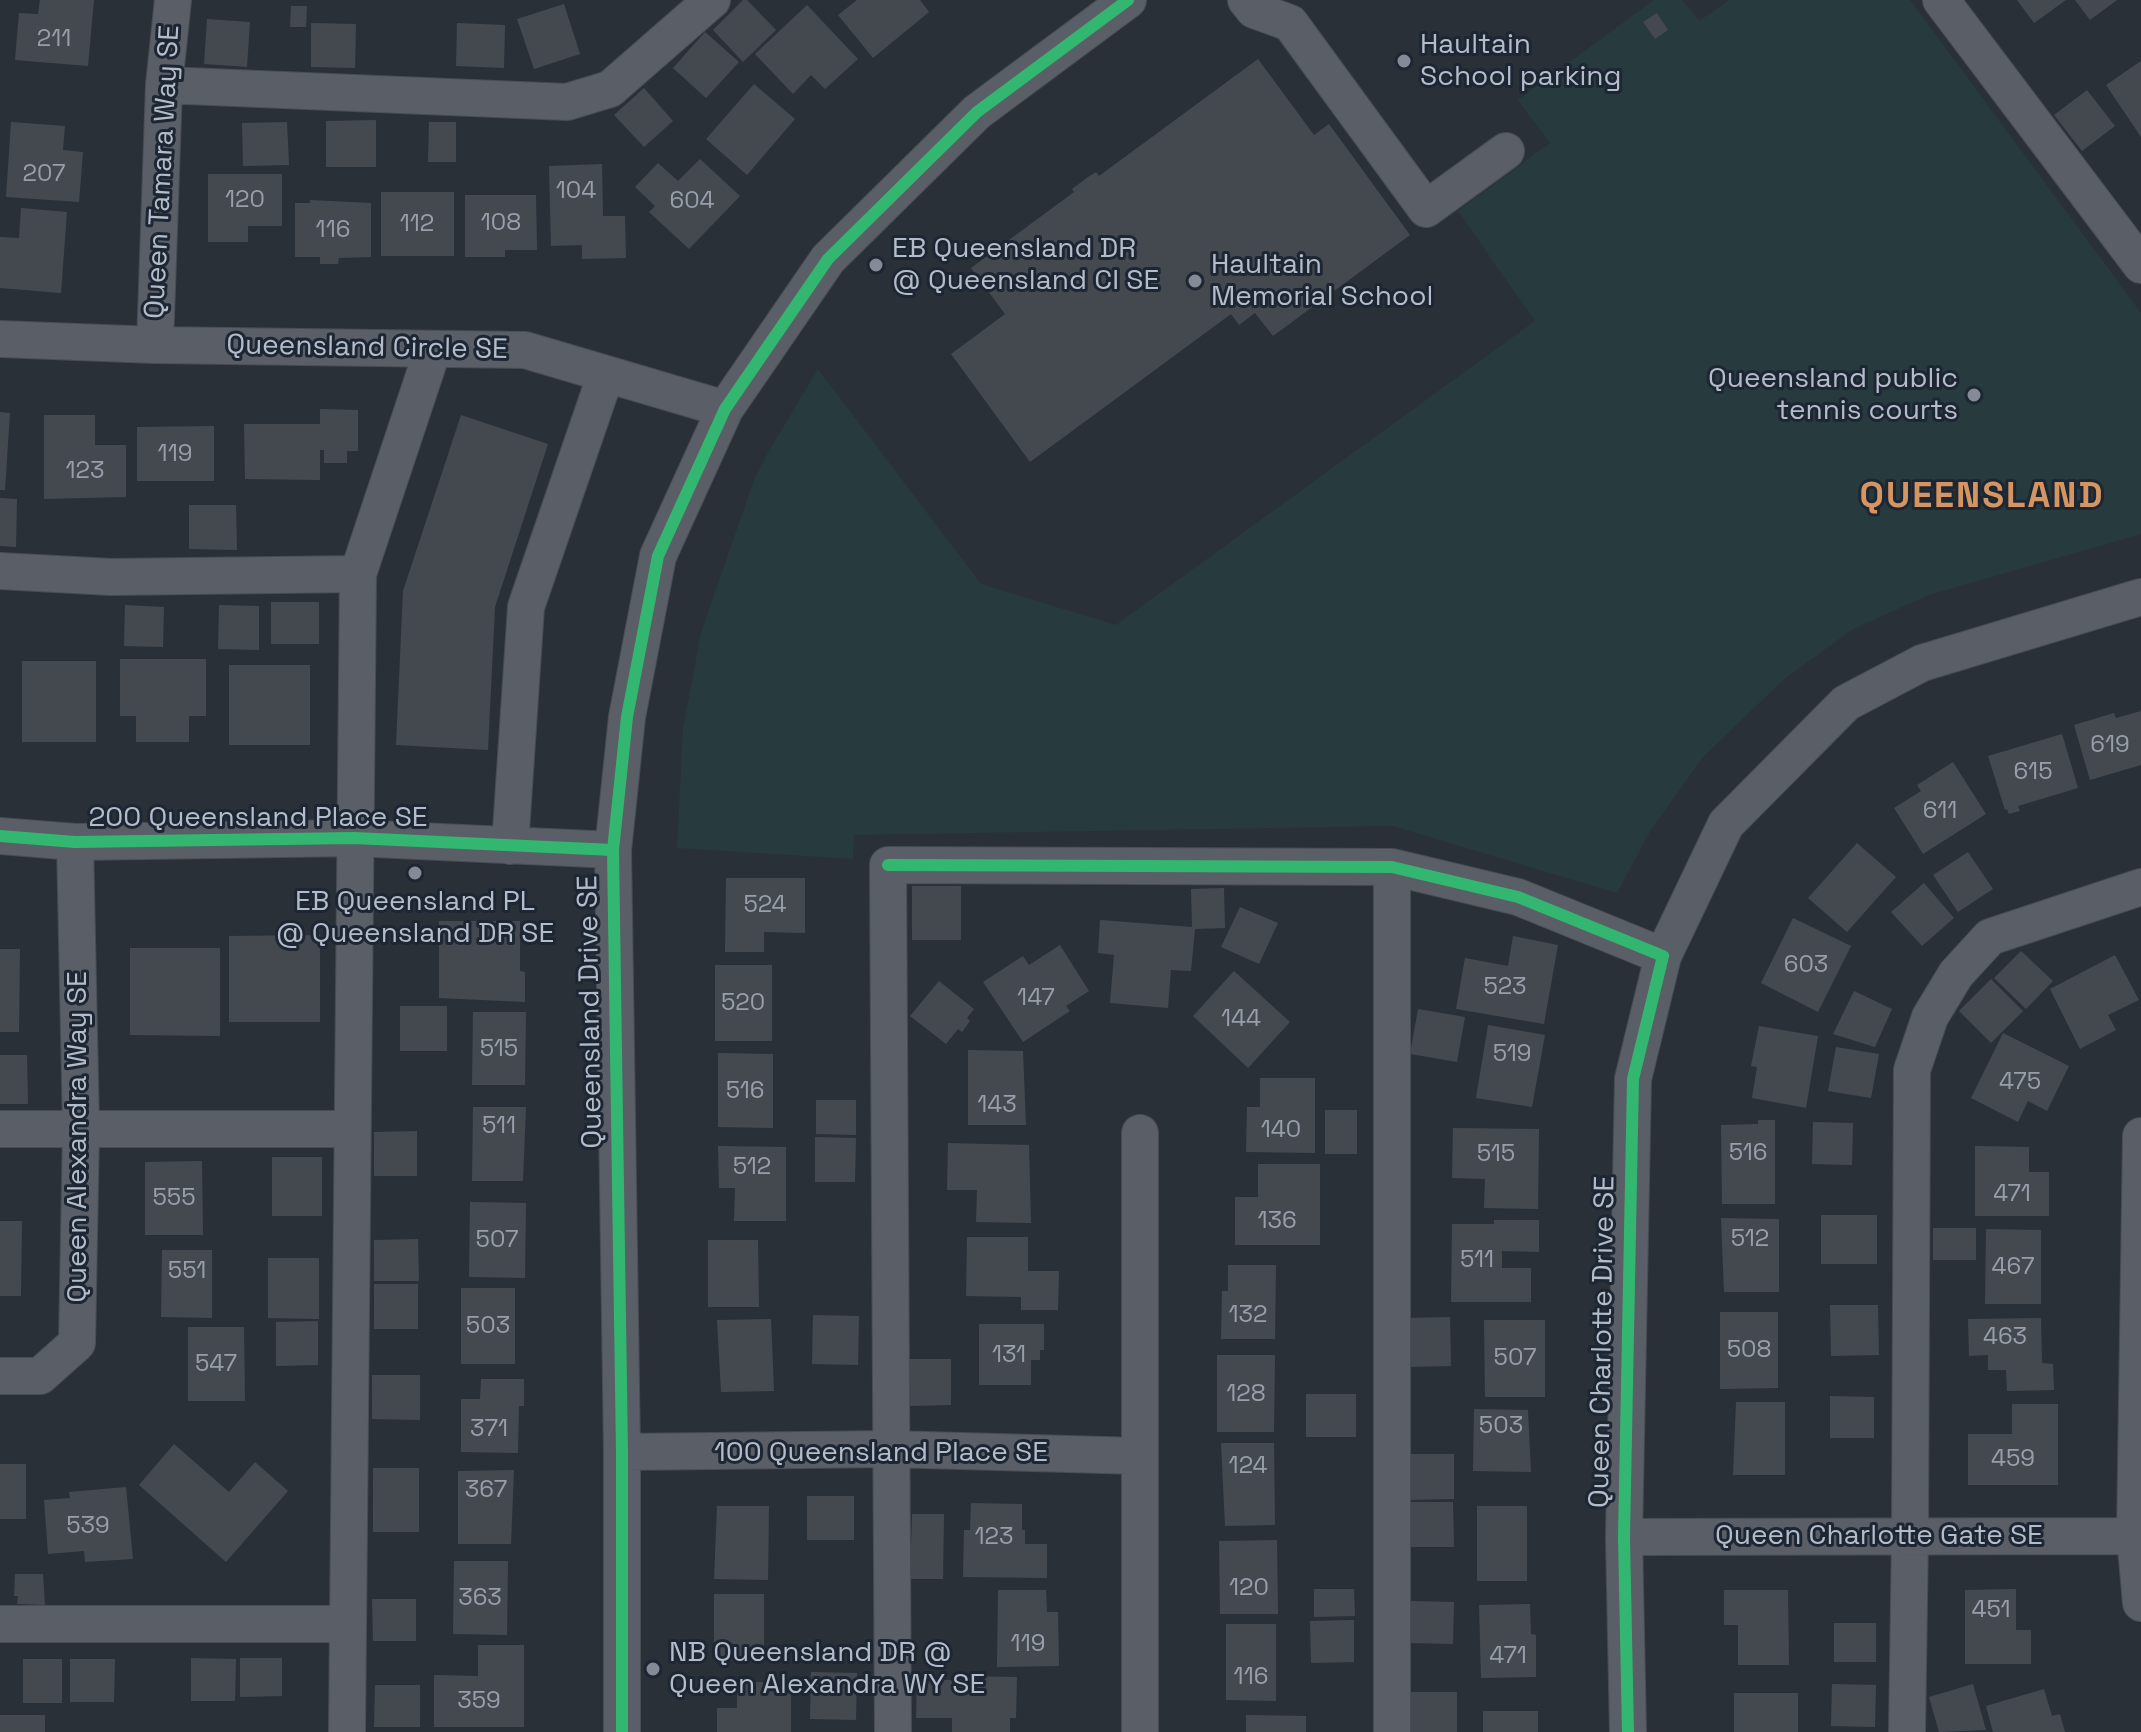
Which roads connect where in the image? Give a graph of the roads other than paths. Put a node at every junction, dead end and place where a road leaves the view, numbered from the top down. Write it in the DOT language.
graph roads {
  1 [pos="173,0"];
  2 [pos="712,0"];
  3 [pos="1128,0"];
  4 [pos="1246,0"];
  5 [pos="1941,0"];
  6 [pos="164,85"];
  7 [pos="1506,151"];
  8 [pos="2141,265"];
  9 [pos="0,339"];
  10 [pos="155,345"];
  11 [pos="433,349"];
  12 [pos="606,374"];
  13 [pos="725,409"];
  14 [pos="0,571"];
  15 [pos="358,574"];
  16 [pos="2141,597"];
  17 [pos="0,836"];
  18 [pos="354,838"];
  19 [pos="75,842"];
  20 [pos="510,846"];
  21 [pos="613,850"];
  22 [pos="1392,867"];
  23 [pos="2141,887"];
  24 [pos="1663,956"];
  25 [pos="0,1129"];
  26 [pos="81,1129"];
  27 [pos="352,1129"];
  28 [pos="1140,1133"];
  29 [pos="2141,1136"];
  30 [pos="0,1376"];
  31 [pos="890,1449"];
  32 [pos="622,1452"];
  33 [pos="1139,1456"];
  34 [pos="1910,1536"];
  35 [pos="2135,1536"];
  36 [pos="1624,1537"];
  37 [pos="2141,1603"];
  38 [pos="0,1624"];
  39 [pos="348,1624"];
  40 [pos="347,1732"];
  41 [pos="622,1732"];
  42 [pos="893,1732"];
  43 [pos="1140,1732"];
  44 [pos="1392,1732"];
  45 [pos="1628,1732"];
  46 [pos="1907,1732"];
  1 -- 6 [label="street, Queen Tamara Way SE"];
  2 -- 6 [label="street"];
  3 -- 13 [label="street, Queensland Drive SE"];
  4 -- 7 [label="street"];
  5 -- 8 [label="street"];
  6 -- 10 [label="street, Queen Tamara Way SE"];
  9 -- 10 [label="street, Queensland Circle SE"];
  10 -- 11 [label="street, Queensland Circle SE"];
  11 -- 12 [label="street, Queensland Circle SE"];
  11 -- 15 [label="street"];
  12 -- 13 [label="street, Queensland Circle SE"];
  12 -- 20 [label="street"];
  13 -- 21 [label="street, Queensland Drive SE"];
  14 -- 15 [label="street"];
  15 -- 18 [label="street"];
  16 -- 24 [label="street, Queen Charlotte Drive SE"];
  17 -- 19 [label="street, 200 Queensland Place SE"];
  18 -- 19 [label="street, 200 Queensland Place SE"];
  18 -- 20 [label="street, 200 Queensland Place SE"];
  18 -- 27 [label="street"];
  19 -- 26 [label="street, Queen Alexandra Way SE"];
  20 -- 21 [label="street, 200 Queensland Place SE"];
  21 -- 32 [label="street, Queensland Drive SE"];
  22 -- 24 [label="street"];
  22 -- 31 [label="street"];
  22 -- 44 [label="street"];
  23 -- 34 [label="street"];
  24 -- 36 [label="street, Queen Charlotte Drive SE"];
  25 -- 26 [label="street"];
  26 -- 27 [label="street"];
  26 -- 30 [label="street, Queen Alexandra Way SE"];
  27 -- 39 [label="street"];
  28 -- 33 [label="street"];
  29 -- 35 [label="street"];
  31 -- 32 [label="street, 100 Queensland Place SE"];
  31 -- 33 [label="street, 100 Queensland Place SE"];
  31 -- 42 [label="street"];
  32 -- 41 [label="street, Queensland Drive SE"];
  33 -- 43 [label="street"];
  34 -- 35 [label="street, Queen Charlotte Gate SE"];
  34 -- 36 [label="street, Queen Charlotte Gate SE"];
  34 -- 46 [label="street"];
  35 -- 37 [label="street"];
  36 -- 45 [label="street, Queen Charlotte Drive SE"];
  38 -- 39 [label="street"];
  39 -- 40 [label="street"];
}
